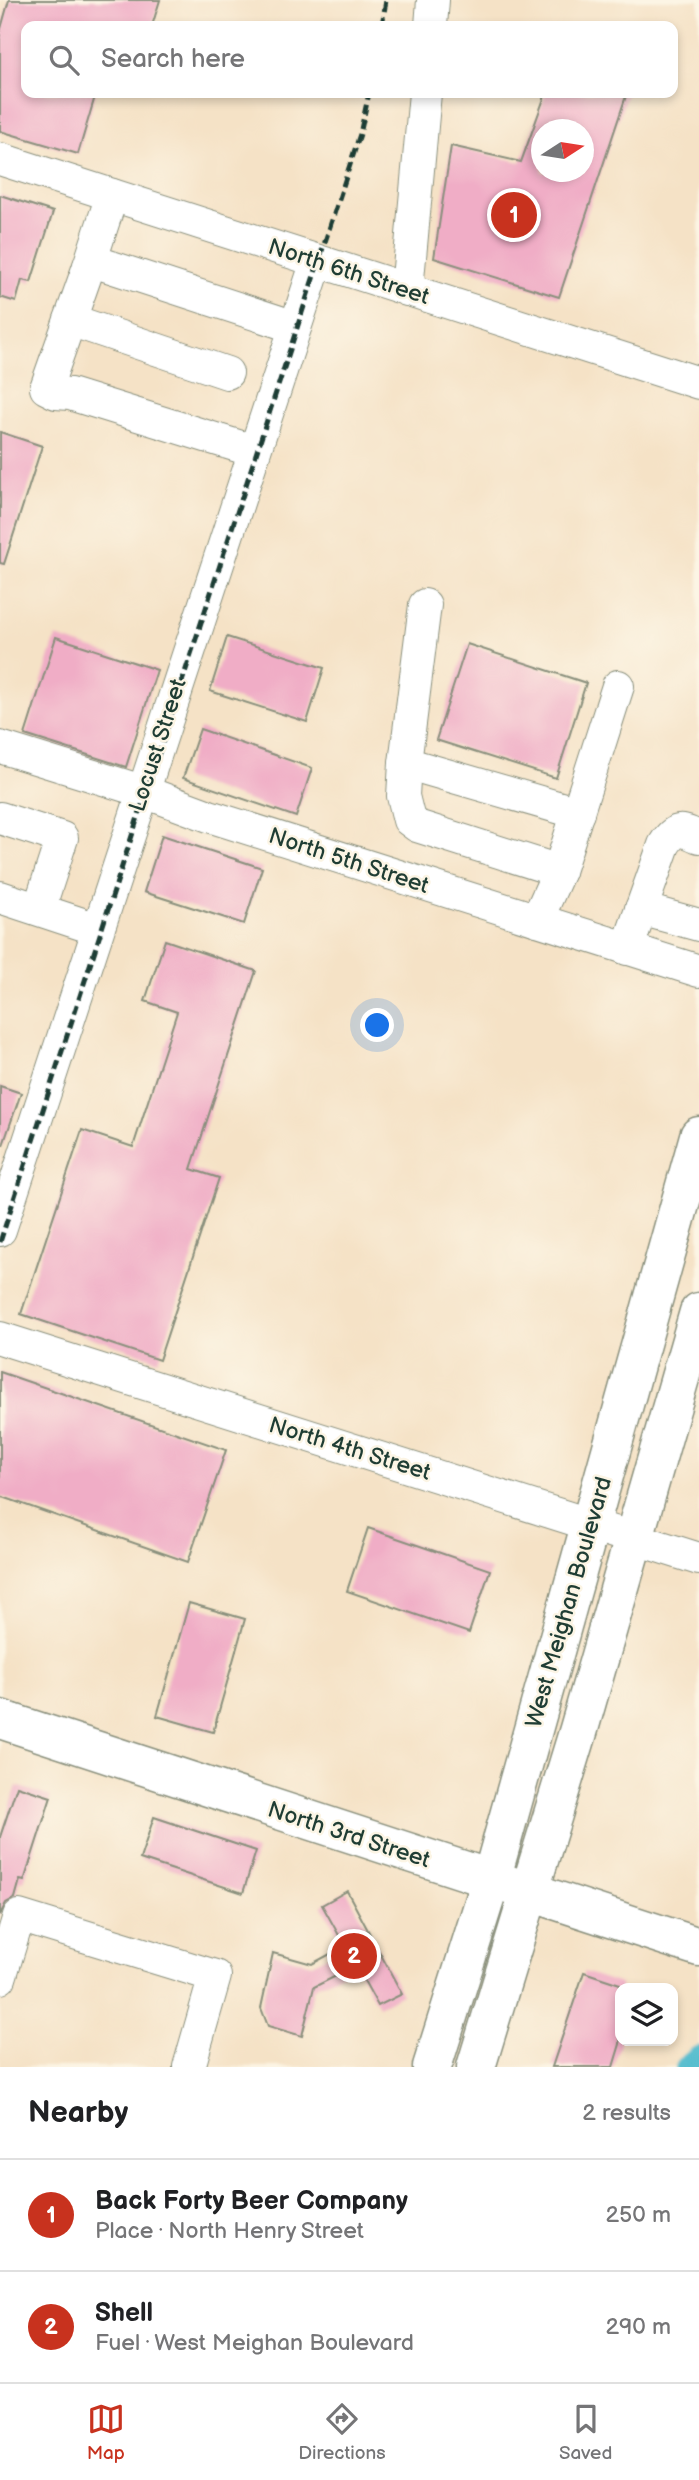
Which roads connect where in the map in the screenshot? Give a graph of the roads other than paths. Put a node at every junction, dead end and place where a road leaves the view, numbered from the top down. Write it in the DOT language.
graph roads {
  1 [pos="433,0"];
  2 [pos="431,21"];
  3 [pos="425,98"];
  4 [pos="0,159"];
  5 [pos="112,195"];
  6 [pos="317,261"];
  7 [pos="89,266"];
  8 [pos="407,290"];
  9 [pos="70,320"];
  10 [pos="295,327"];
  11 [pos="227,373"];
  12 [pos="699,383"];
  13 [pos="254,451"];
  14 [pos="425,605"];
  15 [pos="618,686"];
  16 [pos="0,747"];
  17 [pos="405,763"];
  18 [pos="142,791"];
  19 [pos="578,813"];
  20 [pos="1,820"];
  21 [pos="699,837"];
  22 [pos="559,871"];
  23 [pos="0,897"];
  24 [pos="39,909"];
  25 [pos="641,909"];
  26 [pos="537,920"];
  27 [pos="699,925"];
  28 [pos="97,929"];
  29 [pos="627,949"];
  30 [pos="699,971"];
  31 [pos="699,1136"];
  32 [pos="10,1168"];
  33 [pos="0,1230"];
  34 [pos="699,1312"];
  35 [pos="0,1338"];
  36 [pos="590,1524"];
  37 [pos="635,1539"];
  38 [pos="699,1559"];
  39 [pos="0,1719"];
  40 [pos="491,1880"];
  41 [pos="529,1892"];
  42 [pos="699,1947"];
  43 [pos="0,1978"];
  44 [pos="189,2067"];
  45 [pos="432,2067"];
  46 [pos="476,2067"];
  1 -- 2 [label="street"];
  3 -- 8 [label="street"];
  4 -- 5 [label="street, North 6th Street"];
  5 -- 6 [label="street, North 6th Street"];
  5 -- 7 [label="street"];
  6 -- 8 [label="street, North 6th Street"];
  6 -- 10 [label="street, Locust Street"];
  7 -- 9 [label="street"];
  7 -- 10 [label="street"];
  8 -- 12 [label="street, North 6th Street"];
  9 -- 11 [label="street"];
  9 -- 13 [label="street"];
  10 -- 13 [label="street, Locust Street"];
  13 -- 18 [label="street, Locust Street"];
  14 -- 17 [label="street"];
  15 -- 19 [label="street"];
  16 -- 18 [label="street, North 5th Street"];
  17 -- 19 [label="street"];
  17 -- 22 [label="street"];
  18 -- 26 [label="street, North 5th Street"];
  18 -- 28 [label="street, Locust Street"];
  19 -- 22 [label="street"];
  20 -- 24 [label="street"];
  21 -- 25 [label="street"];
  22 -- 26 [label="street"];
  23 -- 24 [label="street"];
  24 -- 28 [label="street"];
  25 -- 27 [label="street"];
  25 -- 29 [label="street"];
  26 -- 29 [label="street, North 5th Street"];
  28 -- 32 [label="street, Locust Street"];
  29 -- 30 [label="street, North 5th Street"];
  31 -- 36 [label="main road, West Meighan Boulevard"];
  32 -- 33 [label="street, Locust Street"];
  34 -- 37 [label="main road, West Meighan Boulevard"];
  35 -- 36 [label="street, North 4th Street"];
  36 -- 37 [label="street, North 4th Street"];
  36 -- 40 [label="main road, West Meighan Boulevard"];
  37 -- 38 [label="street, North 4th Street"];
  37 -- 41 [label="main road, West Meighan Boulevard"];
  39 -- 40 [label="main road, North 3rd Street"];
  40 -- 41 [label="main road, North 3rd Street"];
  40 -- 45 [label="main road, West Meighan Boulevard"];
  41 -- 42 [label="main road, North 3rd Street"];
  41 -- 46 [label="main road, West Meighan Boulevard"];
  43 -- 44 [label="street"];
}
